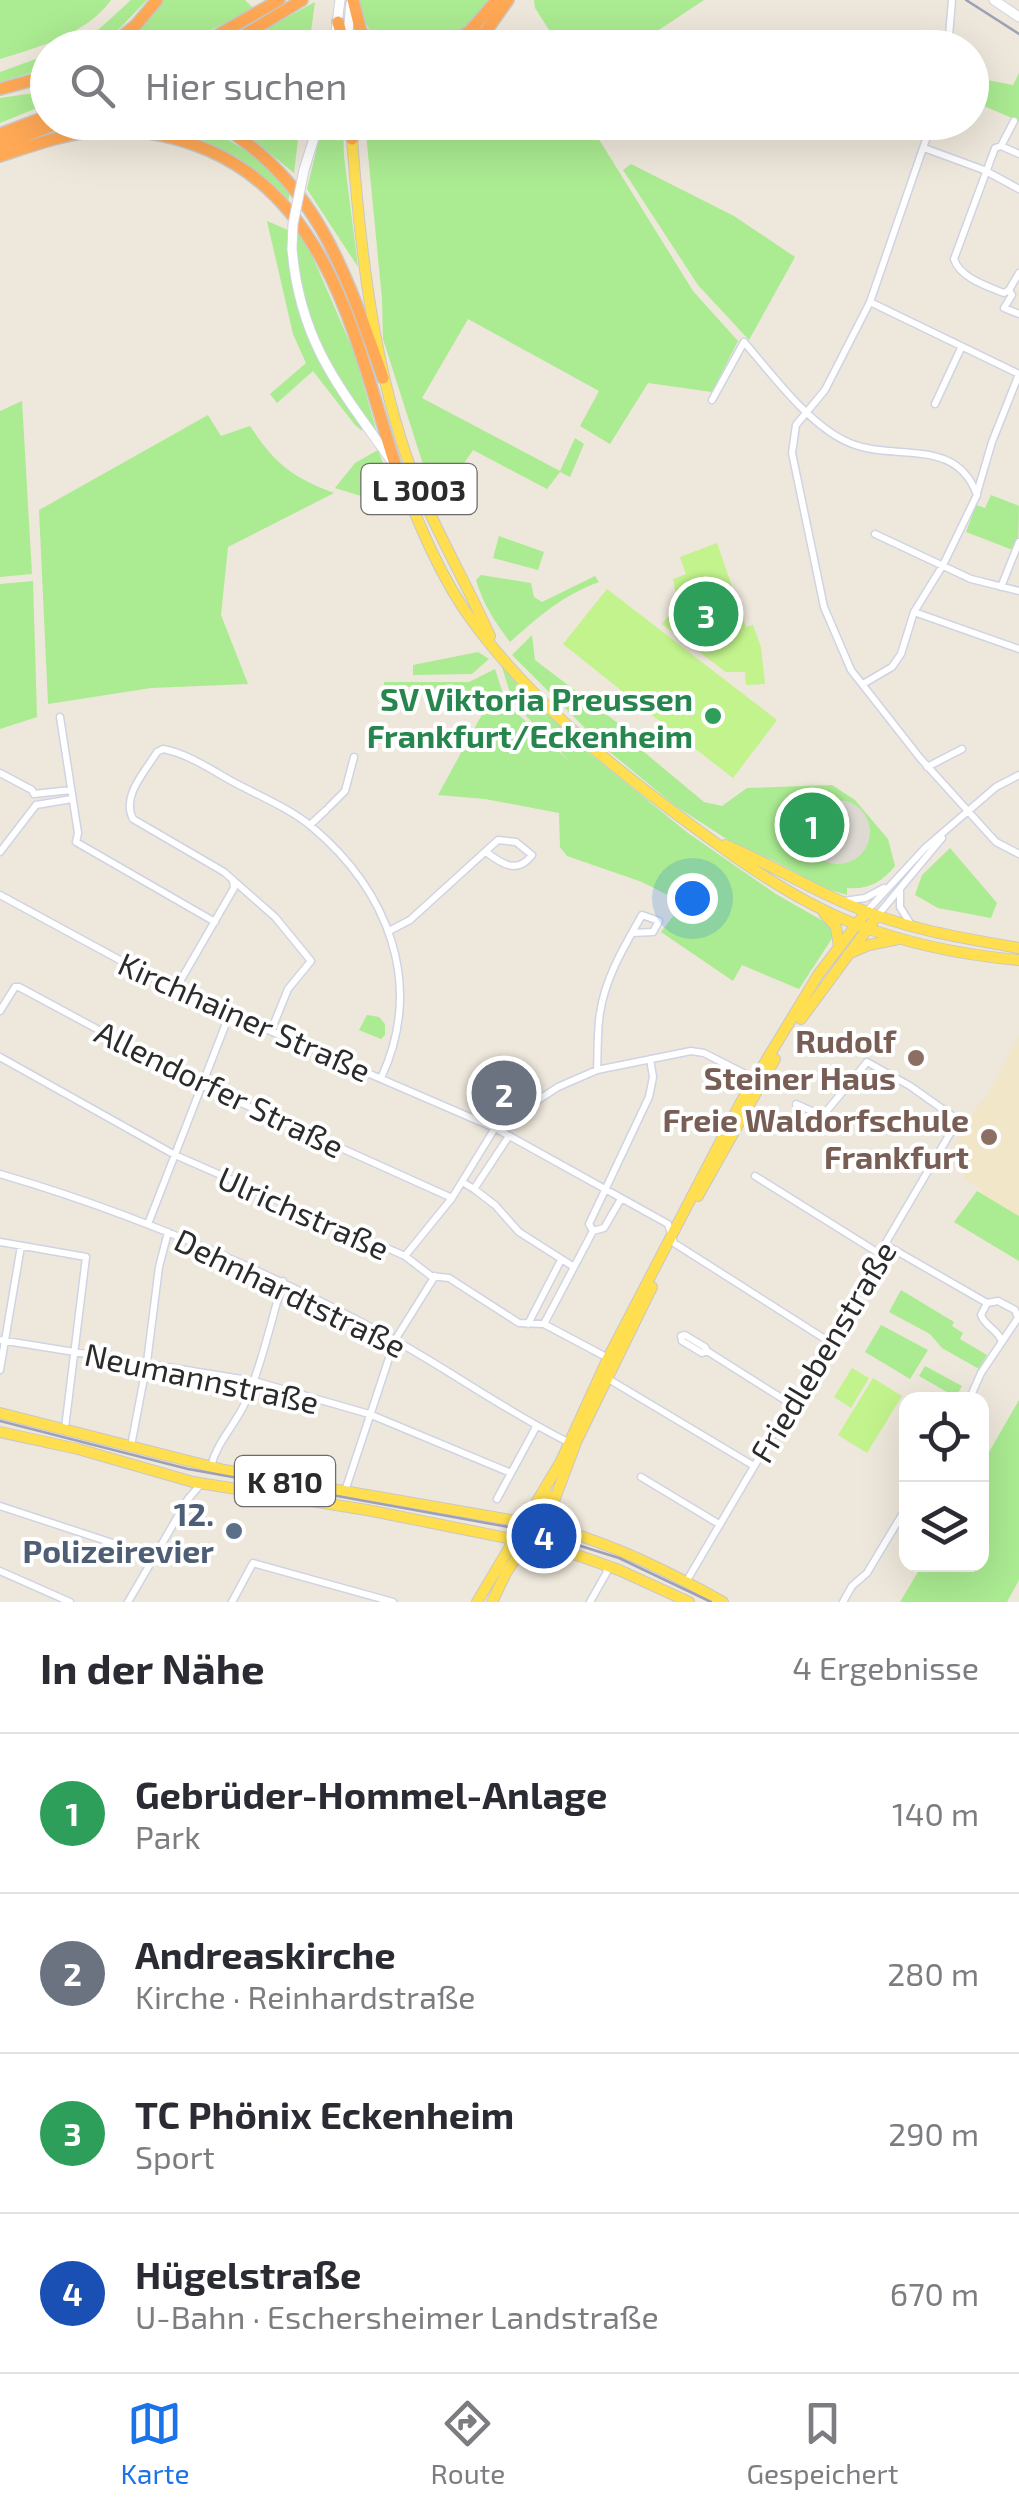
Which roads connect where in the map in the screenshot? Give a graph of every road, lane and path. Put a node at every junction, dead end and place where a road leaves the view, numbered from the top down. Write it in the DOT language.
graph roads {
  1 [pos="157,0"];
  2 [pos="279,0"];
  3 [pos="302,0"];
  4 [pos="340,0"];
  5 [pos="352,0"];
  6 [pos="497,0"];
  7 [pos="508,0"];
  8 [pos="952,0"];
  9 [pos="994,0"];
  10 [pos="1019,18"];
  11 [pos="338,22"];
  12 [pos="131,30"];
  13 [pos="226,30"];
  14 [pos="253,30"];
  15 [pos="337,30"];
  16 [pos="340,30"];
  17 [pos="351,30"];
  18 [pos="360,30"];
  19 [pos="471,30"];
  20 [pos="487,30"];
  21 [pos="950,30"];
  22 [pos="30,81"];
  23 [pos="30,87"];
  24 [pos="0,90"];
  25 [pos="1014,121"];
  26 [pos="30,123"];
  27 [pos="0,134"];
  28 [pos="30,134"];
  29 [pos="57,140"];
  30 [pos="175,140"];
  31 [pos="240,140"];
  32 [pos="313,140"];
  33 [pos="352,140"];
  34 [pos="926,140"];
  35 [pos="0,146"];
  36 [pos="1002,146"];
  37 [pos="924,148"];
  38 [pos="1019,154"];
  39 [pos="0,156"];
  40 [pos="984,170"];
  41 [pos="1019,188"];
  42 [pos="1019,272"];
  43 [pos="1008,290"];
  44 [pos="870,302"];
  45 [pos="1019,314"];
  46 [pos="961,348"];
  47 [pos="1019,374"];
  48 [pos="382,378"];
  49 [pos="712,400"];
  50 [pos="935,404"];
  51 [pos="806,411"];
  52 [pos="396,467"];
  53 [pos="976,494"];
  54 [pos="875,534"];
  55 [pos="1019,542"];
  56 [pos="943,565"];
  57 [pos="1000,587"];
  58 [pos="1019,591"];
  59 [pos="914,612"];
  60 [pos="495,646"];
  61 [pos="1019,649"];
  62 [pos="863,684"];
  63 [pos="60,718"];
  64 [pos="962,749"];
  65 [pos="354,757"];
  66 [pos="928,767"];
  67 [pos="0,773"];
  68 [pos="1019,775"];
  69 [pos="70,790"];
  70 [pos="34,794"];
  71 [pos="72,799"];
  72 [pos="36,805"];
  73 [pos="968,812"];
  74 [pos="310,825"];
  75 [pos="946,833"];
  76 [pos="711,840"];
  77 [pos="0,852"];
  78 [pos="486,852"];
  79 [pos="1019,854"];
  80 [pos="234,884"];
  81 [pos="889,884"];
  82 [pos="900,888"];
  83 [pos="0,894"];
  84 [pos="840,901"];
  85 [pos="820,908"];
  86 [pos="872,914"];
  87 [pos="214,922"];
  88 [pos="862,926"];
  89 [pos="914,928"];
  90 [pos="390,931"];
  91 [pos="632,934"];
  92 [pos="901,938"];
  93 [pos="1019,948"];
  94 [pos="843,950"];
  95 [pos="1019,960"];
  96 [pos="175,990"];
  97 [pos="0,1011"];
  98 [pos="230,1014"];
  99 [pos="271,1031"];
  100 [pos="0,1057"];
  101 [pos="650,1059"];
  102 [pos="597,1070"];
  103 [pos="381,1078"];
  104 [pos="755,1079"];
  105 [pos="201,1086"];
  106 [pos="751,1101"];
  107 [pos="796,1104"];
  108 [pos="495,1128"];
  109 [pos="510,1135"];
  110 [pos="175,1155"];
  111 [pos="0,1174"];
  112 [pos="755,1176"];
  113 [pos="462,1182"];
  114 [pos="474,1190"];
  115 [pos="606,1190"];
  116 [pos="452,1198"];
  117 [pos="621,1198"];
  118 [pos="148,1224"];
  119 [pos="593,1230"];
  120 [pos="674,1230"];
  121 [pos="168,1232"];
  122 [pos="0,1242"];
  123 [pos="886,1245"];
  124 [pos="21,1246"];
  125 [pos="880,1254"];
  126 [pos="405,1256"];
  127 [pos="561,1260"];
  128 [pos="574,1267"];
  129 [pos="435,1276"];
  130 [pos="283,1281"];
  131 [pos="987,1304"];
  132 [pos="528,1324"];
  133 [pos="544,1324"];
  134 [pos="1010,1332"];
  135 [pos="999,1334"];
  136 [pos="3,1340"];
  137 [pos="395,1340"];
  138 [pos="828,1341"];
  139 [pos="1002,1344"];
  140 [pos="74,1351"];
  141 [pos="707,1351"];
  142 [pos="608,1358"];
  143 [pos="146,1362"];
  144 [pos="0,1370"];
  145 [pos="604,1377"];
  146 [pos="254,1381"];
  147 [pos="973,1392"];
  148 [pos="791,1404"];
  149 [pos="0,1413"];
  150 [pos="370,1414"];
  151 [pos="536,1427"];
  152 [pos="65,1428"];
  153 [pos="0,1432"];
  154 [pos="568,1442"];
  155 [pos="131,1447"];
  156 [pos="754,1466"];
  157 [pos="211,1467"];
  158 [pos="511,1473"];
  159 [pos="182,1478"];
  160 [pos="641,1478"];
  161 [pos="203,1483"];
  162 [pos="345,1492"];
  163 [pos="188,1499"];
  164 [pos="497,1499"];
  165 [pos="554,1500"];
  166 [pos="0,1506"];
  167 [pos="899,1519"];
  168 [pos="720,1524"];
  169 [pos="527,1534"];
  170 [pos="584,1536"];
  171 [pos="156,1557"];
  172 [pos="605,1564"];
  173 [pos="0,1571"];
  174 [pos="686,1582"];
  175 [pos="70,1602"];
  176 [pos="128,1602"];
  177 [pos="232,1602"];
  178 [pos="390,1602"];
  179 [pos="477,1602"];
  180 [pos="492,1602"];
  181 [pos="590,1602"];
  182 [pos="689,1602"];
  183 [pos="724,1602"];
  184 [pos="844,1602"];
  1 -- 12 [label="highway"];
  2 -- 13 [label="highway"];
  3 -- 14 [label="highway"];
  4 -- 11 [label="main road"];
  5 -- 17 [label="main road"];
  5 -- 18 [label="highway"];
  6 -- 19 [label="highway"];
  7 -- 20 [label="highway"];
  8 -- 21 [label="street"];
  9 -- 10 [label="main road"];
  11 -- 15 [label="main road"];
  11 -- 16 [label="highway"];
  22 -- 24 [label="highway"];
  23 -- 24 [label="highway"];
  25 -- 36 [label="street"];
  26 -- 27 [label="highway"];
  28 -- 35 [label="highway"];
  29 -- 39 [label="highway"];
  30 -- 52 [label="highway"];
  31 -- 48 [label="highway"];
  32 -- 52 [label="main road, L 3003, bridge"];
  33 -- 48 [label="main road, L 3003"];
  34 -- 37 [label="street"];
  36 -- 38 [label="street"];
  36 -- 40 [label="street"];
  37 -- 40 [label="street"];
  37 -- 44 [label="street"];
  40 -- 41 [label="street"];
  40 -- 43 [label="street"];
  42 -- 43 [label="street"];
  43 -- 45 [label="street"];
  44 -- 46 [label="street"];
  44 -- 51 [label="street"];
  46 -- 47 [label="street"];
  46 -- 50 [label="street"];
  47 -- 53 [label="street"];
  48 -- 60 [label="main road, L 3003"];
  49 -- 51 [label="street"];
  51 -- 53 [label="street"];
  51 -- 62 [label="street"];
  52 -- 60 [label="main road, L 3003"];
  53 -- 56 [label="street"];
  54 -- 56 [label="street"];
  55 -- 57 [label="street"];
  56 -- 57 [label="street"];
  56 -- 59 [label="street"];
  57 -- 58 [label="street"];
  59 -- 61 [label="street"];
  59 -- 62 [label="street"];
  60 -- 76 [label="main road, L 3003"];
  62 -- 66 [label="street"];
  63 -- 69 [label="street"];
  64 -- 66 [label="street"];
  65 -- 74 [label="street"];
  66 -- 73 [label="street"];
  67 -- 70 [label="street"];
  68 -- 73 [label="street"];
  69 -- 70 [label="street"];
  69 -- 71 [label="street"];
  70 -- 72 [label="street"];
  71 -- 72 [label="street"];
  71 -- 87 [label="street"];
  72 -- 77 [label="street"];
  73 -- 75 [label="street"];
  73 -- 79 [label="street"];
  74 -- 80 [label="street"];
  74 -- 90 [label="street"];
  75 -- 81 [label="street"];
  75 -- 82 [label="street"];
  76 -- 84 [label="main road, L 3003"];
  76 -- 85 [label="main road, L 3003"];
  78 -- 78 [label="street"];
  78 -- 90 [label="street"];
  80 -- 87 [label="street"];
  80 -- 99 [label="street"];
  81 -- 84 [label="street"];
  81 -- 86 [label="street"];
  82 -- 86 [label="street"];
  82 -- 89 [label="street"];
  83 -- 96 [label="street, Kirchhainer Straße"];
  84 -- 86 [label="main road, L 3003"];
  85 -- 88 [label="main road, L 3003"];
  85 -- 94 [label="main road"];
  86 -- 88 [label="main road"];
  86 -- 89 [label="main road, L 3003"];
  87 -- 96 [label="street"];
  88 -- 92 [label="main road, L 3003"];
  88 -- 94 [label="main road"];
  89 -- 93 [label="main road, L 3003"];
  90 -- 103 [label="street"];
  91 -- 102 [label="street"];
  92 -- 94 [label="main road"];
  92 -- 95 [label="main road, L 3003"];
  94 -- 104 [label="main road"];
  94 -- 106 [label="main road"];
  96 -- 98 [label="street, Kirchhainer Straße"];
  97 -- 105 [label="street, Allendorfer Straße"];
  98 -- 99 [label="street, Kirchhainer Straße"];
  98 -- 105 [label="street"];
  99 -- 103 [label="street, Kirchhainer Straße"];
  100 -- 110 [label="street, Ulrichstraße"];
  101 -- 102 [label="street"];
  101 -- 104 [label="street"];
  101 -- 115 [label="street"];
  102 -- 108 [label="street"];
  103 -- 108 [label="street, Kirchhainer Straße"];
  104 -- 106 [label="main road"];
  104 -- 120 [label="main road"];
  105 -- 110 [label="street"];
  105 -- 116 [label="street, Allendorfer Straße"];
  106 -- 120 [label="main road"];
  107 -- 123 [label="street, Friedlebenstraße"];
  108 -- 109 [label="street, Kirchhainer Straße"];
  108 -- 113 [label="street"];
  109 -- 114 [label="street"];
  109 -- 115 [label="street, Kirchhainer Straße"];
  110 -- 118 [label="street"];
  110 -- 126 [label="street, Ulrichstraße"];
  111 -- 118 [label="street, Dehnhardtstraße"];
  112 -- 125 [label="street"];
  113 -- 114 [label="street"];
  113 -- 116 [label="street"];
  114 -- 127 [label="street"];
  115 -- 117 [label="street, Kirchhainer Straße"];
  115 -- 119 [label="street"];
  116 -- 126 [label="street"];
  117 -- 119 [label="street"];
  117 -- 120 [label="street, Kirchhainer Straße"];
  118 -- 121 [label="street, Dehnhardtstraße"];
  119 -- 128 [label="street"];
  120 -- 138 [label="street, Kirchhainer Straße"];
  120 -- 142 [label="main road"];
  120 -- 145 [label="main road"];
  121 -- 130 [label="street, Dehnhardtstraße"];
  121 -- 143 [label="street"];
  122 -- 124 [label="street"];
  123 -- 125 [label="street, Friedlebenstraße"];
  123 -- 131 [label="street"];
  124 -- 136 [label="street"];
  124 -- 140 [label="street"];
  125 -- 138 [label="street, Friedlebenstraße"];
  126 -- 129 [label="street, Ulrichstraße"];
  127 -- 128 [label="street"];
  127 -- 132 [label="street"];
  128 -- 133 [label="street"];
  129 -- 132 [label="street, Ulrichstraße"];
  129 -- 137 [label="street"];
  130 -- 137 [label="street, Dehnhardtstraße"];
  130 -- 146 [label="street"];
  131 -- 134 [label="street"];
  131 -- 135 [label="street"];
  132 -- 133 [label="street, Ulrichstraße"];
  133 -- 142 [label="street, Ulrichstraße"];
  134 -- 135 [label="street"];
  134 -- 139 [label="street"];
  135 -- 139 [label="street"];
  136 -- 140 [label="street, Neumannstraße"];
  136 -- 144 [label="street"];
  137 -- 150 [label="street"];
  137 -- 151 [label="street, Dehnhardtstraße"];
  138 -- 148 [label="street, Friedlebenstraße"];
  139 -- 147 [label="street"];
  140 -- 143 [label="street, Neumannstraße"];
  140 -- 152 [label="street"];
  141 -- 148 [label="street"];
  142 -- 145 [label="main road"];
  143 -- 146 [label="street, Neumannstraße"];
  143 -- 155 [label="street"];
  145 -- 154 [label="main road"];
  145 -- 156 [label="street"];
  145 -- 165 [label="main road"];
  146 -- 150 [label="street, Neumannstraße"];
  146 -- 157 [label="street"];
  148 -- 156 [label="street, Friedlebenstraße"];
  149 -- 152 [label="main road, K 810"];
  150 -- 158 [label="street, Neumannstraße"];
  150 -- 162 [label="street"];
  151 -- 154 [label="street, Dehnhardtstraße"];
  151 -- 158 [label="street"];
  152 -- 155 [label="main road, K 810"];
  153 -- 159 [label="main road, K 810"];
  154 -- 169 [label="main road"];
  155 -- 157 [label="main road, K 810"];
  156 -- 168 [label="street, Friedlebenstraße"];
  157 -- 162 [label="main road, K 810"];
  158 -- 164 [label="street"];
  159 -- 161 [label="main road, K 810"];
  159 -- 163 [label="street"];
  160 -- 168 [label="street"];
  161 -- 163 [label="street"];
  161 -- 169 [label="main road, K 810"];
  162 -- 169 [label="main road, K 810"];
  163 -- 171 [label="street"];
  165 -- 169 [label="main road"];
  165 -- 170 [label="main road"];
  166 -- 171 [label="street"];
  167 -- 184 [label="street"];
  168 -- 174 [label="street, Friedlebenstraße"];
  169 -- 170 [label="main road, K 810"];
  169 -- 172 [label="main road, K 810"];
  169 -- 179 [label="main road"];
  169 -- 180 [label="main road"];
  170 -- 174 [label="main road, K 810"];
  171 -- 176 [label="street"];
  172 -- 181 [label="street"];
  172 -- 182 [label="main road, K 810"];
  173 -- 175 [label="street"];
  174 -- 183 [label="main road, K 810"];
  177 -- 178 [label="street"];
}
